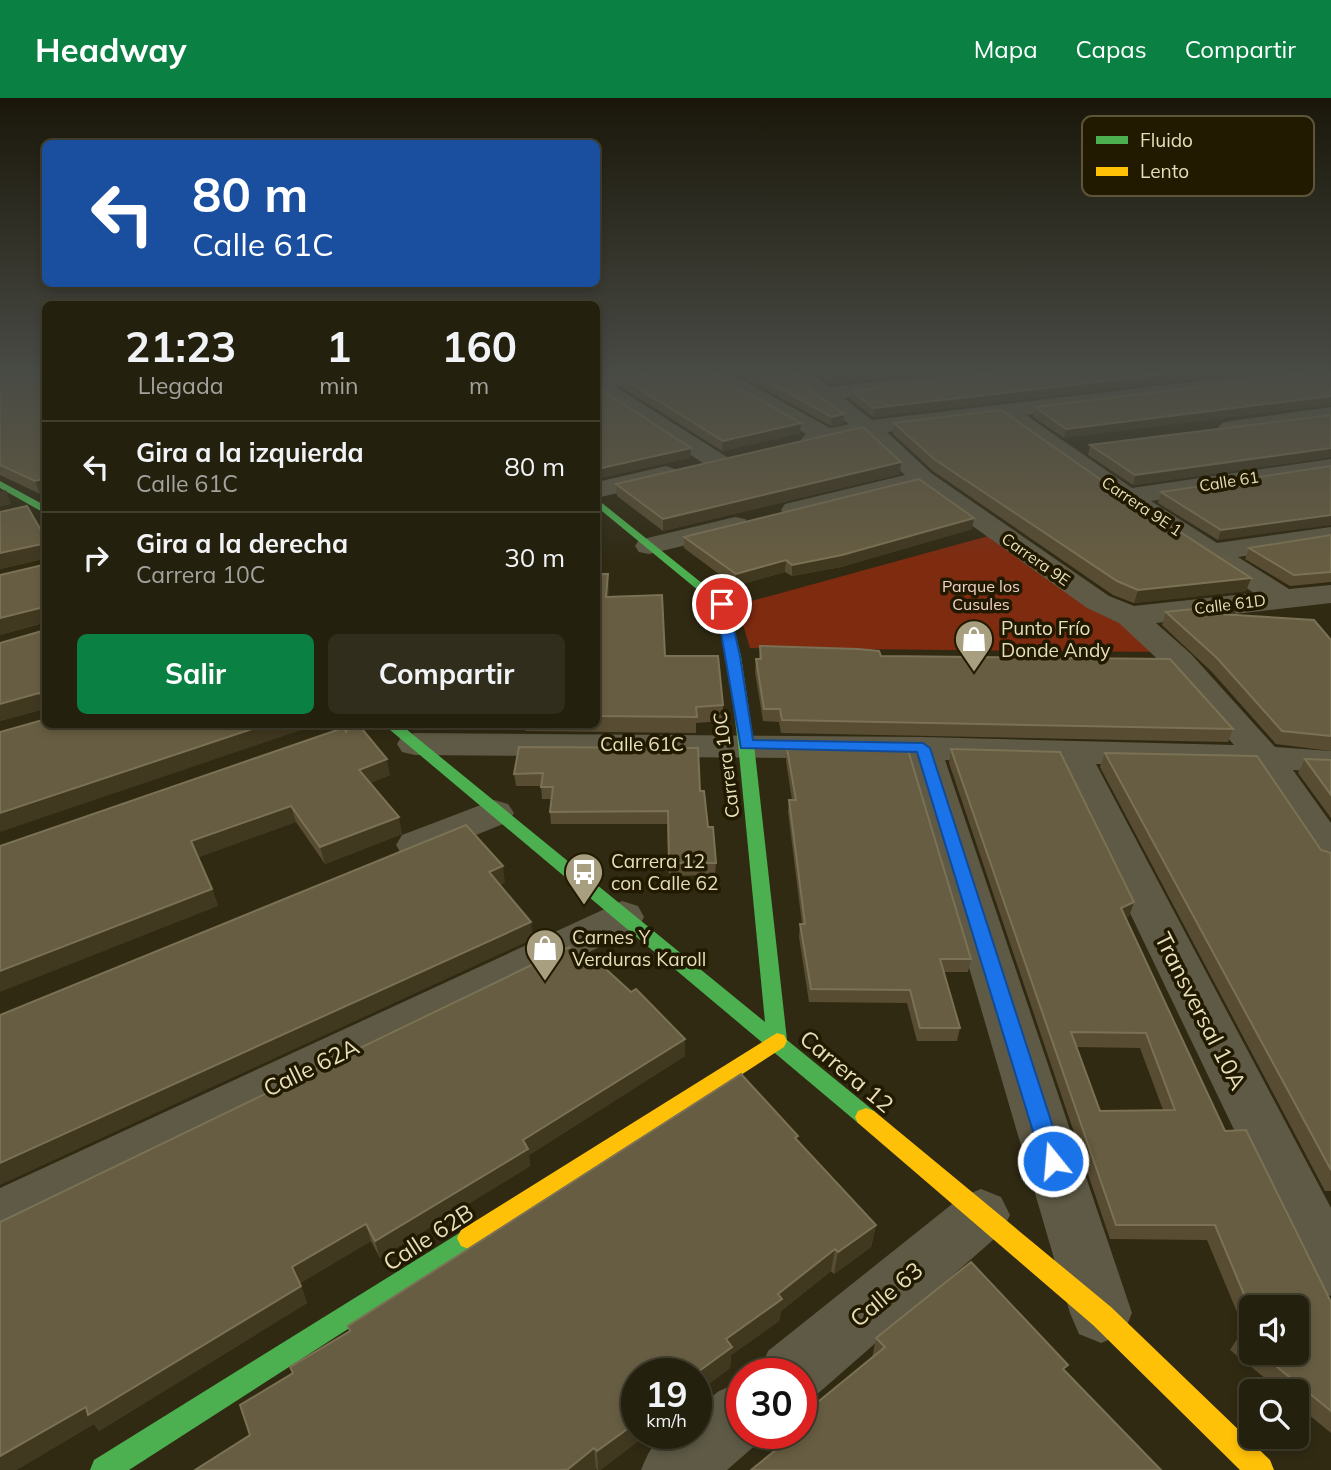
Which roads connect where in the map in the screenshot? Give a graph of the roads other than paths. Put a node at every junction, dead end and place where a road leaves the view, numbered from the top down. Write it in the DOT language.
graph roads {
  1 [pos="675,434"];
  2 [pos="824,434"];
  3 [pos="836,434"];
  4 [pos="873,434"];
  5 [pos="1037,434"];
  6 [pos="1275,434"];
  7 [pos="827,436"];
  8 [pos="1098,444"];
  9 [pos="786,445"];
  10 [pos="1058,449"];
  11 [pos="746,455"];
  12 [pos="718,462"];
  13 [pos="1331,465"];
  14 [pos="922,478"];
  15 [pos="0,484"];
  16 [pos="600,488"];
  17 [pos="1127,497"];
  18 [pos="600,505"];
  19 [pos="42,507"];
  20 [pos="42,508"];
  21 [pos="0,517"];
  22 [pos="1331,535"];
  23 [pos="649,546"];
  24 [pos="1212,552"];
  25 [pos="1331,594"];
  26 [pos="1282,598"];
  27 [pos="1130,616"];
  28 [pos="402,734"];
  29 [pos="746,744"];
  30 [pos="923,748"];
  31 [pos="1072,753"];
  32 [pos="1265,757"];
  33 [pos="1331,762"];
  34 [pos="494,813"];
  35 [pos="1331,853"];
  36 [pos="380,860"];
  37 [pos="622,917"];
  38 [pos="777,1042"];
  39 [pos="981,1215"];
  40 [pos="0,1216"];
  41 [pos="1331,1268"];
  42 [pos="1102,1316"];
  43 [pos="810,1358"];
  44 [pos="726,1427"];
  45 [pos="1249,1466"];
  46 [pos="104,1470"];
  47 [pos="675,1470"];
  1 -- 12 [label="street"];
  2 -- 7 [label="street"];
  3 -- 7 [label="street"];
  4 -- 14 [label="street, Carrera 9E"];
  5 -- 10 [label="street, Carrera 9E 1"];
  6 -- 13 [label="street"];
  7 -- 9 [label="street"];
  8 -- 10 [label="street"];
  10 -- 17 [label="street, Carrera 9E 1"];
  11 -- 12 [label="street"];
  12 -- 16 [label="street"];
  13 -- 17 [label="street, Calle 61"];
  14 -- 23 [label="street"];
  14 -- 27 [label="street, Carrera 9E"];
  15 -- 19 [label="street"];
  17 -- 24 [label="street, Carrera 9E 1"];
  18 -- 23 [label="street, Carrera 10C"];
  20 -- 21 [label="street"];
  22 -- 24 [label="street"];
  23 -- 29 [label="street, Carrera 10C"];
  24 -- 26 [label="street, Carrera 9E 1"];
  25 -- 26 [label="street, Calle 61D"];
  26 -- 27 [label="street, Calle 61D"];
  27 -- 32 [label="street, Carrera 9E"];
  28 -- 29 [label="street, Calle 61C"];
  28 -- 34 [label="street, Carrera 12"];
  29 -- 30 [label="street, Calle 61C"];
  29 -- 38 [label="street, Carrera 10C"];
  30 -- 31 [label="street, Calle 61C"];
  30 -- 42 [label="street"];
  31 -- 32 [label="street, Calle 61C"];
  31 -- 41 [label="street, Transversal 10A"];
  32 -- 33 [label="street, Calle 61C"];
  32 -- 35 [label="street, Carrera 9E"];
  34 -- 36 [label="street"];
  34 -- 37 [label="street, Carrera 12"];
  37 -- 38 [label="street, Carrera 12"];
  37 -- 40 [label="street, Calle 62A"];
  38 -- 39 [label="street, Carrera 12"];
  38 -- 46 [label="street, Calle 62B"];
  39 -- 42 [label="street, Carrera 12"];
  39 -- 43 [label="street, Calle 63"];
  42 -- 45 [label="street, Carrera 12"];
  44 -- 47 [label="street"];
}
